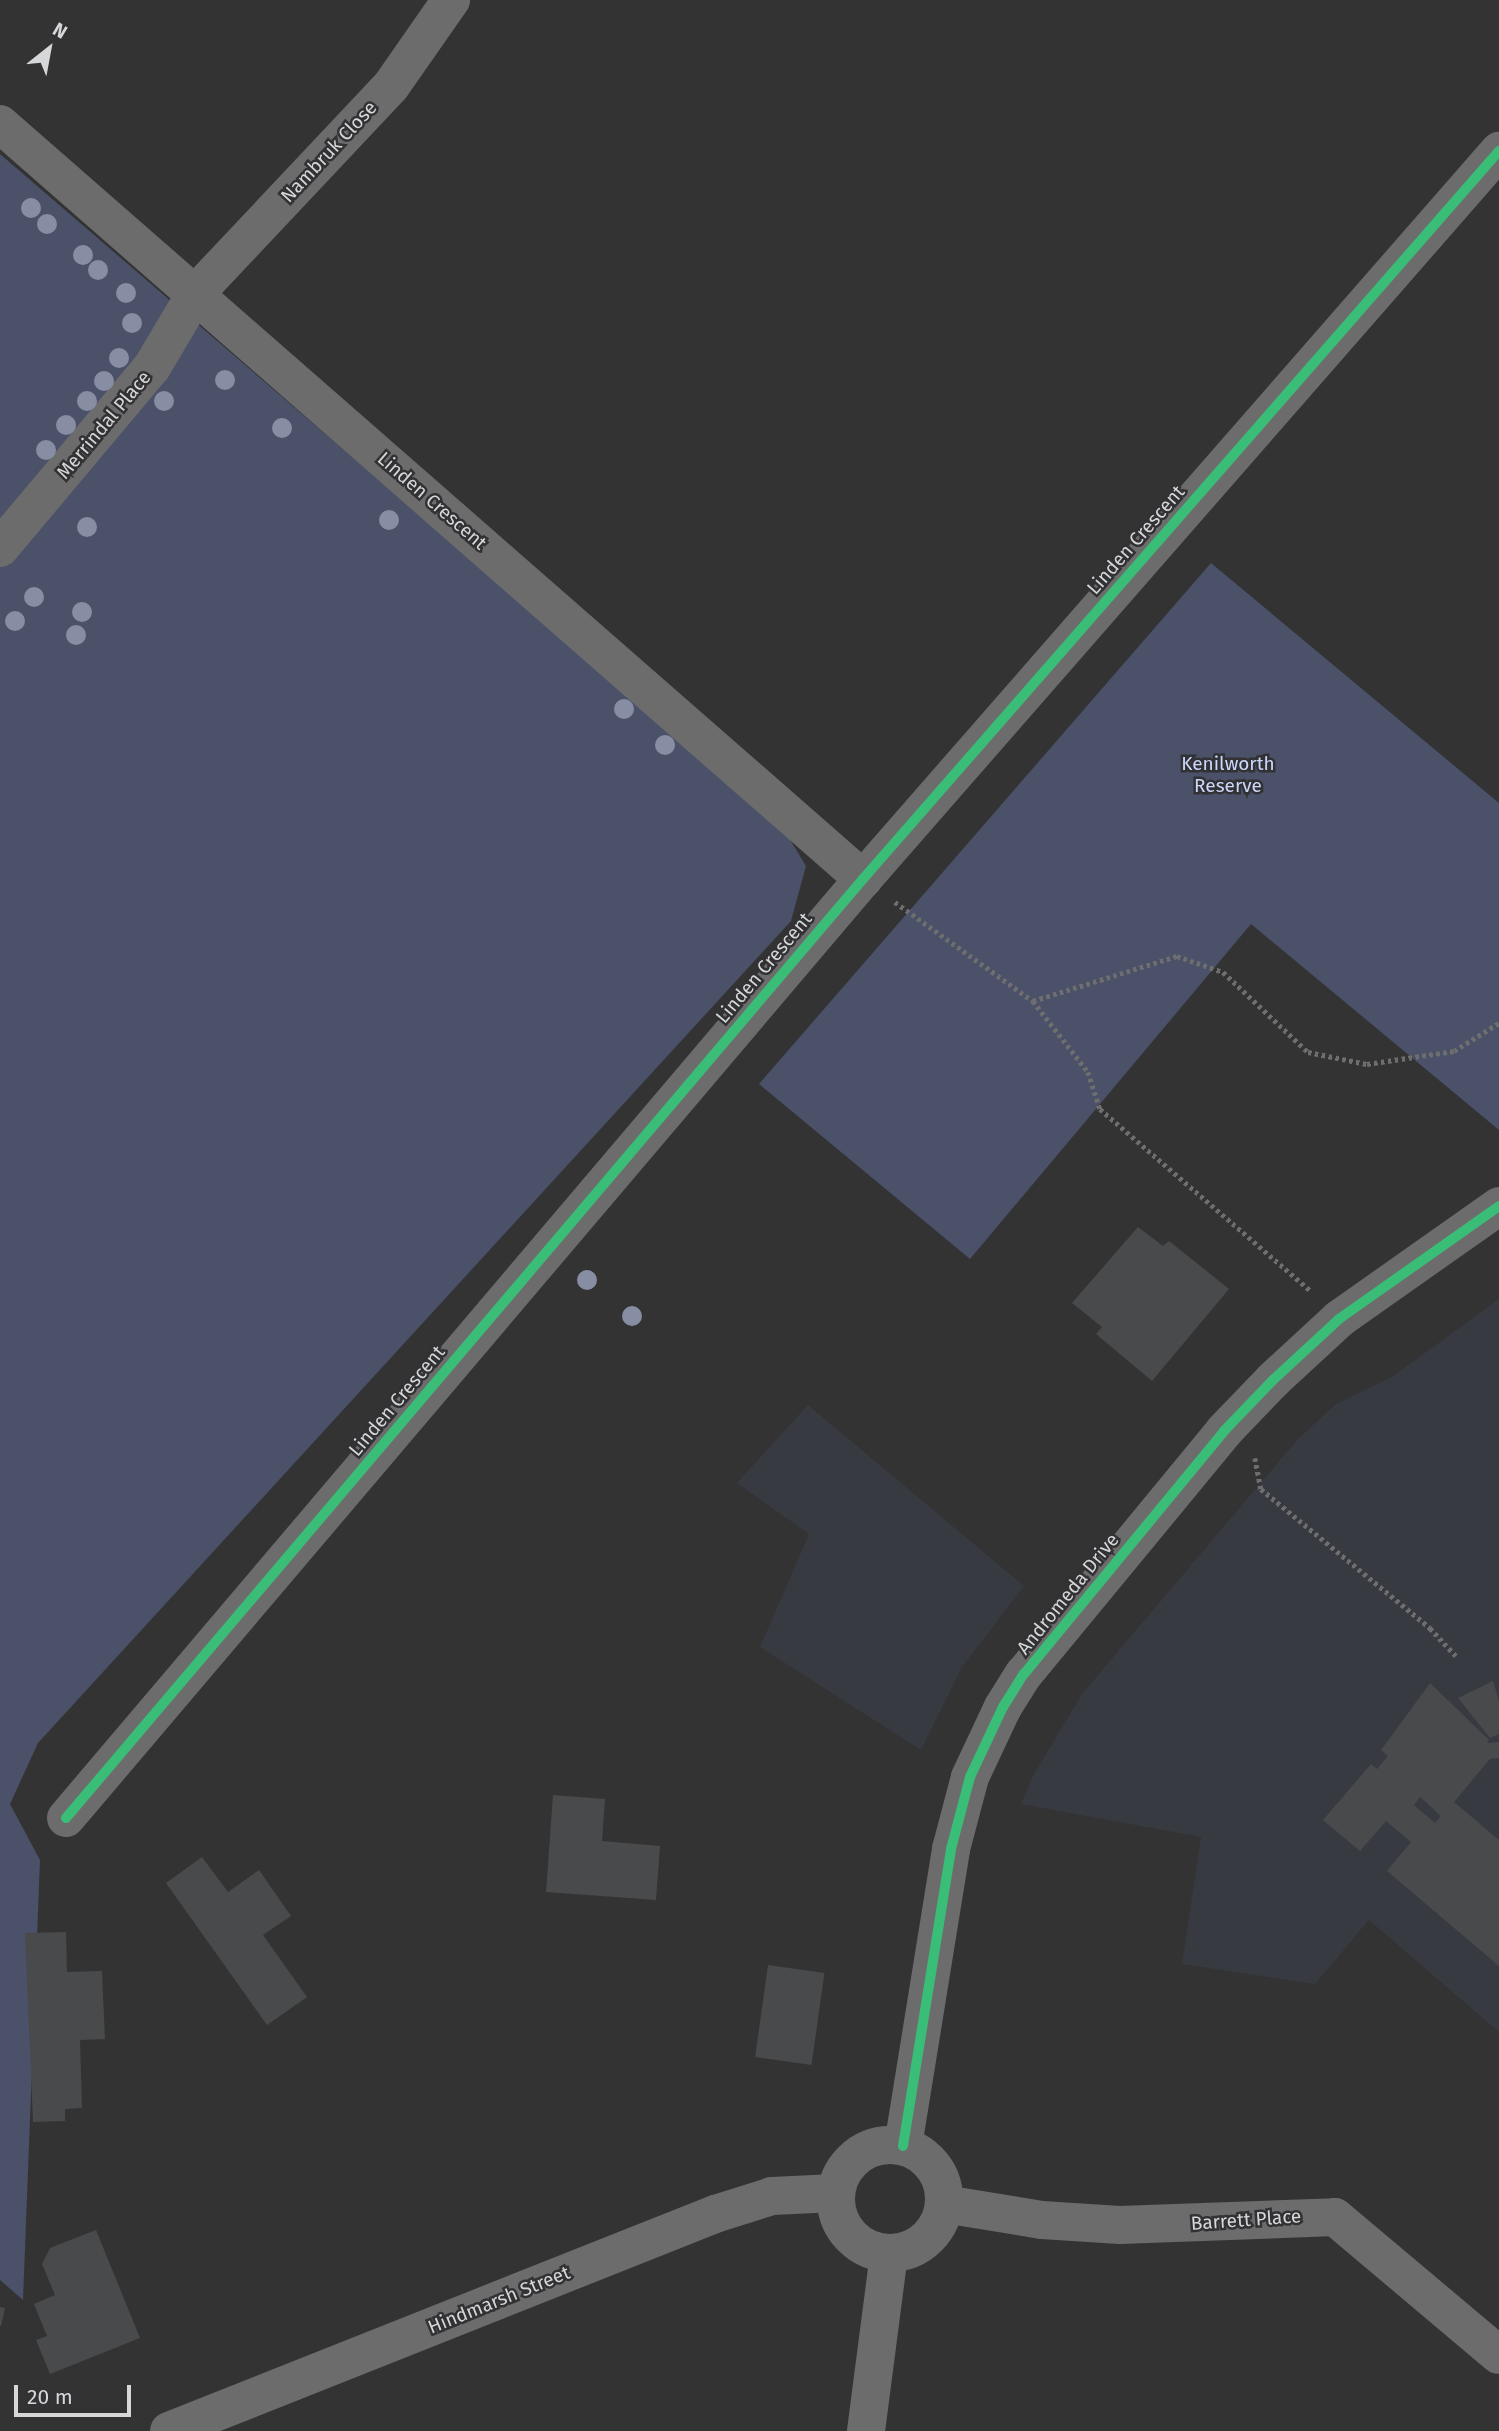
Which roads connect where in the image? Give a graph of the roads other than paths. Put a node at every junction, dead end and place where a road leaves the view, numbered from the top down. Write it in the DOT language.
graph roads {
  1 [pos="451,0"];
  2 [pos="0,124"];
  3 [pos="1499,151"];
  4 [pos="196,293"];
  5 [pos="0,548"];
  6 [pos="863,879"];
  7 [pos="1499,1206"];
  8 [pos="66,1818"];
  9 [pos="903,2146"];
  10 [pos="835,2193"];
  11 [pos="944,2204"];
  12 [pos="889,2253"];
  13 [pos="1499,2355"];
  14 [pos="169,2431"];
  15 [pos="866,2431"];
  1 -- 4 [label="street, Nambruk Close"];
  2 -- 4 [label="street, Linden Crescent"];
  3 -- 6 [label="street, Linden Crescent"];
  4 -- 5 [label="street, Merrindal Place"];
  4 -- 6 [label="street, Linden Crescent"];
  6 -- 8 [label="street, Linden Crescent"];
  7 -- 9 [label="street, Andromeda Drive"];
  9 -- 10 [label="street"];
  9 -- 11 [label="street"];
  10 -- 12 [label="street"];
  10 -- 14 [label="street, Hindmarsh Street"];
  11 -- 12 [label="street"];
  11 -- 13 [label="street, Barrett Place"];
  12 -- 15 [label="street"];
}
